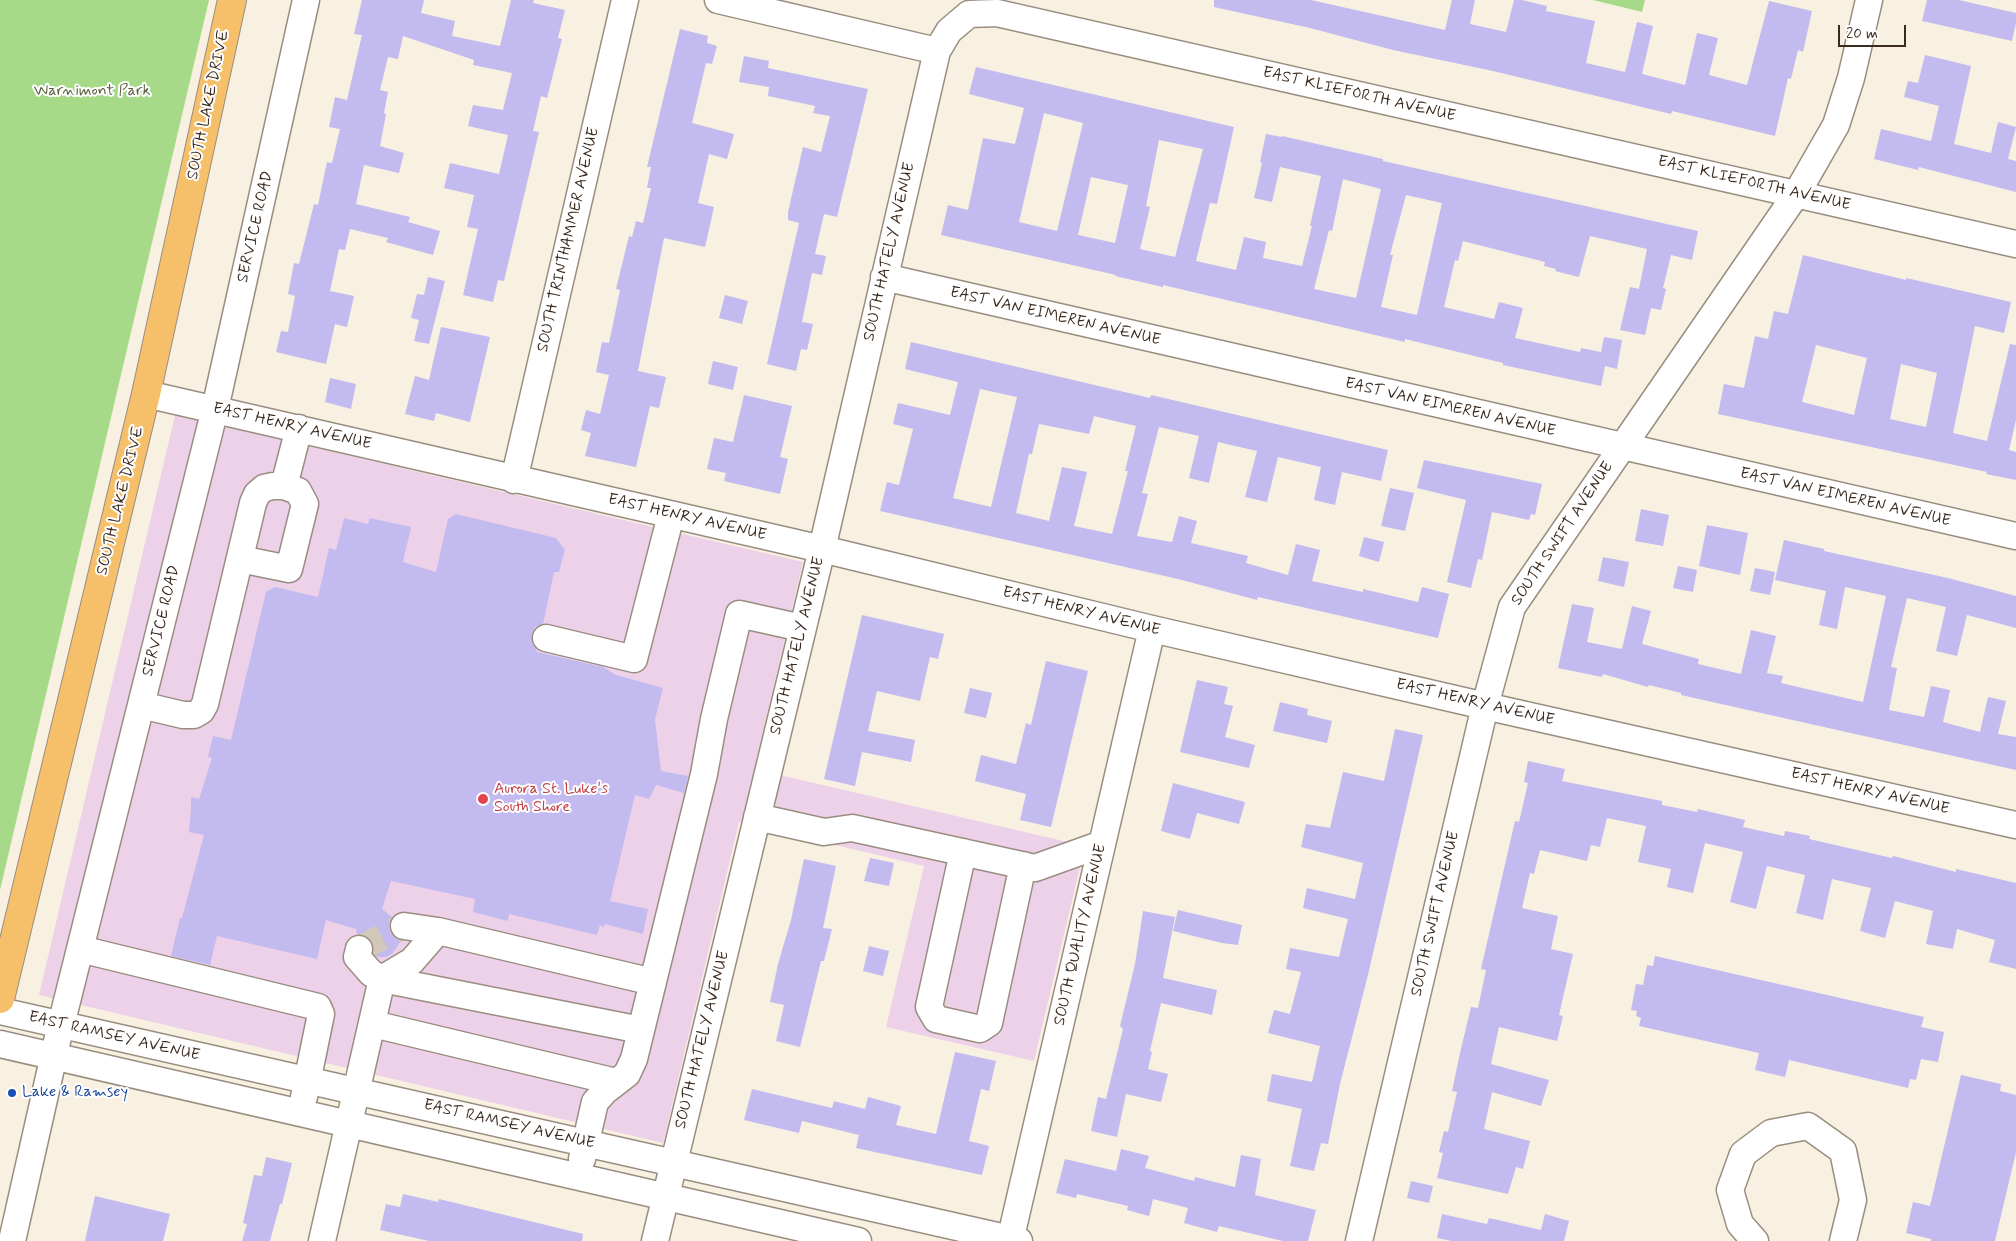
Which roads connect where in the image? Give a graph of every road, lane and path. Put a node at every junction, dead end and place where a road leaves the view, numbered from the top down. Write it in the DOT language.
graph roads {
  1 [pos="232,0"];
  2 [pos="306,0"];
  3 [pos="625,0"];
  4 [pos="718,0"];
  5 [pos="1869,0"];
  6 [pos="937,51"];
  7 [pos="1796,193"];
  8 [pos="2016,244"];
  9 [pos="884,277"];
  10 [pos="146,394"];
  11 [pos="215,409"];
  12 [pos="299,428"];
  13 [pos="1621,447"];
  14 [pos="514,480"];
  15 [pos="284,486"];
  16 [pos="672,515"];
  17 [pos="2016,536"];
  18 [pos="822,549"];
  19 [pos="240,559"];
  20 [pos="802,628"];
  21 [pos="1152,629"];
  22 [pos="546,638"];
  23 [pos="141,705"];
  24 [pos="1485,706"];
  25 [pos="757,817"];
  26 [pos="2016,825"];
  27 [pos="1102,844"];
  28 [pos="963,852"];
  29 [pos="1024,865"];
  30 [pos="404,926"];
  31 [pos="438,931"];
  32 [pos="80,949"];
  33 [pos="359,949"];
  34 [pos="382,979"];
  35 [pos="653,982"];
  36 [pos="0,999"];
  37 [pos="0,1011"];
  38 [pos="373,1024"];
  39 [pos="61,1025"];
  40 [pos="641,1030"];
  41 [pos="0,1044"];
  42 [pos="54,1057"];
  43 [pos="307,1080"];
  44 [pos="616,1082"];
  45 [pos="358,1091"];
  46 [pos="300,1112"];
  47 [pos="350,1123"];
  48 [pos="586,1142"];
  49 [pos="673,1162"];
  50 [pos="578,1177"];
  51 [pos="665,1197"];
  52 [pos="1013,1240"];
  53 [pos="12,1241"];
  54 [pos="322,1241"];
  55 [pos="655,1241"];
  56 [pos="858,1241"];
  57 [pos="1359,1241"];
  58 [pos="1755,1241"];
  59 [pos="1843,1241"];
  1 -- 10 [label="main road, SOUTH LAKE DRIVE"];
  2 -- 11 [label="street, SERVICE ROAD"];
  3 -- 14 [label="street, SOUTH TRINTHAMMER AVENUE"];
  4 -- 6 [label="street"];
  5 -- 7 [label="street, SOUTH SWIFT AVENUE"];
  6 -- 7 [label="street, EAST KLIEFORTH AVENUE"];
  6 -- 9 [label="street, SOUTH HATELY AVENUE"];
  7 -- 8 [label="street, EAST KLIEFORTH AVENUE"];
  7 -- 13 [label="street, SOUTH SWIFT AVENUE"];
  9 -- 13 [label="street, EAST VAN EIMEREN AVENUE"];
  9 -- 18 [label="street, SOUTH HATELY AVENUE"];
  10 -- 11 [label="street, EAST HENRY AVENUE"];
  10 -- 36 [label="main road, SOUTH LAKE DRIVE"];
  11 -- 12 [label="street, EAST HENRY AVENUE"];
  11 -- 23 [label="street, SERVICE ROAD"];
  12 -- 14 [label="street, EAST HENRY AVENUE"];
  12 -- 15 [label="street"];
  13 -- 17 [label="street, EAST VAN EIMEREN AVENUE"];
  13 -- 24 [label="street, SOUTH SWIFT AVENUE"];
  14 -- 16 [label="street, EAST HENRY AVENUE"];
  15 -- 19 [label="street"];
  15 -- 19 [label="street"];
  16 -- 18 [label="street, EAST HENRY AVENUE"];
  16 -- 22 [label="street"];
  18 -- 20 [label="street, SOUTH HATELY AVENUE"];
  18 -- 21 [label="street, EAST HENRY AVENUE"];
  19 -- 23 [label="street"];
  20 -- 25 [label="street, SOUTH HATELY AVENUE"];
  20 -- 35 [label="street"];
  21 -- 24 [label="street, EAST HENRY AVENUE"];
  21 -- 27 [label="street, SOUTH QUALITY AVENUE"];
  23 -- 32 [label="street, SERVICE ROAD"];
  24 -- 26 [label="street, EAST HENRY AVENUE"];
  24 -- 57 [label="street, SOUTH SWIFT AVENUE"];
  25 -- 28 [label="street"];
  25 -- 49 [label="street, SOUTH HATELY AVENUE"];
  27 -- 29 [label="street"];
  27 -- 52 [label="street, SOUTH QUALITY AVENUE"];
  28 -- 29 [label="street"];
  28 -- 29 [label="street"];
  30 -- 31 [label="street"];
  31 -- 34 [label="street"];
  31 -- 35 [label="street"];
  32 -- 39 [label="street, SERVICE ROAD"];
  32 -- 43 [label="street"];
  33 -- 34 [label="street"];
  34 -- 38 [label="street"];
  34 -- 40 [label="street"];
  35 -- 40 [label="street"];
  37 -- 39 [label="street, EAST RAMSEY AVENUE"];
  38 -- 44 [label="street"];
  38 -- 45 [label="street"];
  39 -- 42 [label="street, SERVICE ROAD"];
  39 -- 43 [label="street, EAST RAMSEY AVENUE"];
  40 -- 44 [label="street"];
  41 -- 42 [label="street, EAST RAMSEY AVENUE"];
  42 -- 46 [label="street, EAST RAMSEY AVENUE"];
  42 -- 53 [label="street, SERVICE ROAD"];
  43 -- 45 [label="street, EAST RAMSEY AVENUE"];
  43 -- 46 [label="street"];
  44 -- 48 [label="street"];
  45 -- 47 [label="street"];
  45 -- 48 [label="street, EAST RAMSEY AVENUE"];
  46 -- 47 [label="street, EAST RAMSEY AVENUE"];
  47 -- 50 [label="street, EAST RAMSEY AVENUE"];
  47 -- 54 [label="street"];
  48 -- 49 [label="street, EAST RAMSEY AVENUE"];
  48 -- 50 [label="street"];
  49 -- 51 [label="street, SOUTH HATELY AVENUE"];
  49 -- 52 [label="street, EAST RAMSEY AVENUE"];
  50 -- 51 [label="street, EAST RAMSEY AVENUE"];
  51 -- 55 [label="street, SOUTH HATELY AVENUE"];
  51 -- 56 [label="street, EAST RAMSEY AVENUE"];
  58 -- 59 [label="street"];
}
